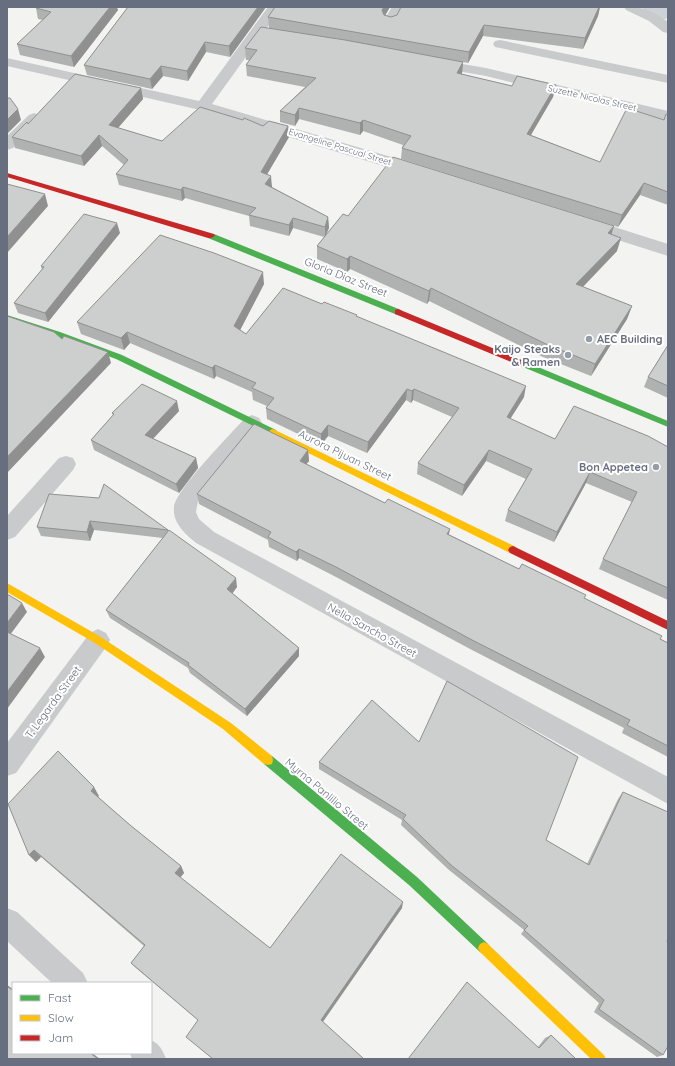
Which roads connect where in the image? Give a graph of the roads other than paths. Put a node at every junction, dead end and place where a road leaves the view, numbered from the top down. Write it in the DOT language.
graph roads {
  1 [pos="276,7"];
  2 [pos="399,7"];
  3 [pos="631,7"];
  4 [pos="390,22"];
  5 [pos="508,29"];
  6 [pos="668,29"];
  7 [pos="257,32"];
  8 [pos="272,35"];
  9 [pos="493,58"];
  10 [pos="416,59"];
  11 [pos="7,62"];
  12 [pos="86,65"];
  13 [pos="668,80"];
  14 [pos="69,83"];
  15 [pos="46,106"];
  16 [pos="203,106"];
  17 [pos="668,116"];
  18 [pos="7,145"];
  19 [pos="7,175"];
  20 [pos="434,176"];
  21 [pos="570,219"];
  22 [pos="668,250"];
  23 [pos="7,318"];
  24 [pos="252,423"];
  25 [pos="668,424"];
  26 [pos="66,464"];
  27 [pos="7,531"];
  28 [pos="7,587"];
  29 [pos="668,626"];
  30 [pos="98,640"];
  31 [pos="7,764"];
  32 [pos="668,791"];
  33 [pos="7,922"];
  34 [pos="73,982"];
  35 [pos="600,1059"];
  1 -- 7 [label="street"];
  2 -- 4 [label="street"];
  3 -- 6 [label="street"];
  5 -- 9 [label="street"];
  7 -- 8 [label="street"];
  7 -- 16 [label="street"];
  9 -- 10 [label="street, Suzette Nicolas Street"];
  9 -- 13 [label="street"];
  9 -- 17 [label="street, Suzette Nicolas Street"];
  11 -- 14 [label="street, Evangeline Pascual Street"];
  12 -- 14 [label="street"];
  14 -- 16 [label="street, Evangeline Pascual Street"];
  15 -- 18 [label="street"];
  16 -- 20 [label="street, Evangeline Pascual Street"];
  19 -- 25 [label="street, Gloria Diaz Street"];
  21 -- 22 [label="street"];
  23 -- 24 [label="street, Aurora Pijuan Street"];
  24 -- 29 [label="street, Aurora Pijuan Street"];
  24 -- 32 [label="street, Nelia Sancho Street"];
  26 -- 27 [label="street"];
  28 -- 30 [label="street, Myrna Panlilio Street"];
  30 -- 31 [label="street, T. Legarda Street"];
  30 -- 35 [label="street, Myrna Panlilio Street"];
  33 -- 34 [label="street"];
}
